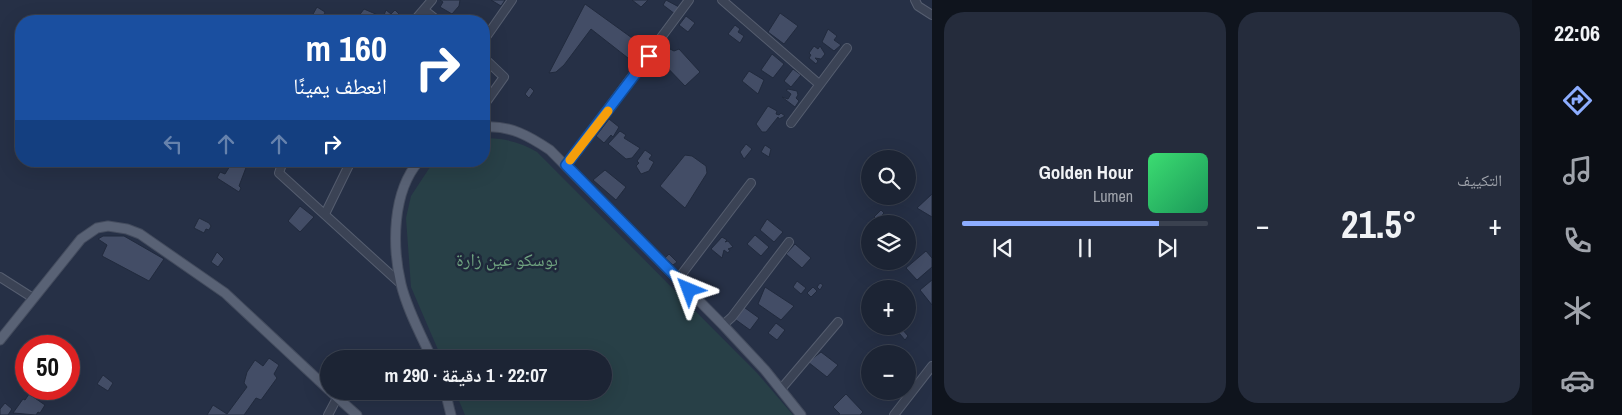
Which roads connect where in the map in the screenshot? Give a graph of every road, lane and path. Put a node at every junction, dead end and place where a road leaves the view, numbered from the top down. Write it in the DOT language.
graph roads {
  1 [pos="432,0"];
  2 [pos="512,0"];
  3 [pos="677,0"];
  4 [pos="722,0"];
  5 [pos="915,0"];
  6 [pos="687,3"];
  7 [pos="424,10"];
  8 [pos="419,15"];
  9 [pos="430,15"];
  10 [pos="932,15"];
  11 [pos="490,31"];
  12 [pos="847,48"];
  13 [pos="490,64"];
  14 [pos="819,84"];
  15 [pos="490,97"];
  16 [pos="791,123"];
  17 [pos="490,127"];
  18 [pos="566,165"];
  19 [pos="280,167"];
  20 [pos="348,167"];
  21 [pos="415,167"];
  22 [pos="751,183"];
  23 [pos="325,214"];
  24 [pos="789,242"];
  25 [pos="0,276"];
  26 [pos="678,279"];
  27 [pos="401,284"];
  28 [pos="34,298"];
  29 [pos="838,322"];
  30 [pos="723,325"];
  31 [pos="0,340"];
  32 [pos="428,350"];
  33 [pos="932,366"];
  34 [pos="320,382"];
  35 [pos="781,389"];
  36 [pos="331,400"];
  37 [pos="340,400"];
  38 [pos="447,400"];
  39 [pos="328,415"];
  40 [pos="357,415"];
  41 [pos="451,415"];
  42 [pos="801,415"];
  43 [pos="894,415"];
  1 -- 7 [label="street"];
  2 -- 11 [label="street"];
  3 -- 6 [label="street"];
  4 -- 14 [label="street"];
  5 -- 10 [label="street"];
  6 -- 18 [label="street"];
  7 -- 8 [label="street"];
  7 -- 9 [label="street"];
  12 -- 14 [label="street"];
  13 -- 15 [label="street"];
  14 -- 16 [label="street"];
  17 -- 18 [label="main road"];
  18 -- 26 [label="main road"];
  19 -- 23 [label="street"];
  20 -- 23 [label="street"];
  21 -- 27 [label="main road"];
  22 -- 26 [label="street"];
  23 -- 27 [label="street"];
  24 -- 30 [label="street"];
  25 -- 28 [label="street"];
  26 -- 30 [label="main road"];
  27 -- 32 [label="main road"];
  28 -- 31 [label="main road"];
  28 -- 34 [label="main road"];
  29 -- 35 [label="street"];
  30 -- 35 [label="main road"];
  33 -- 43 [label="street"];
  35 -- 42 [label="main road"];
  36 -- 39 [label="street"];
  37 -- 40 [label="main road"];
  38 -- 41 [label="main road"];
}
